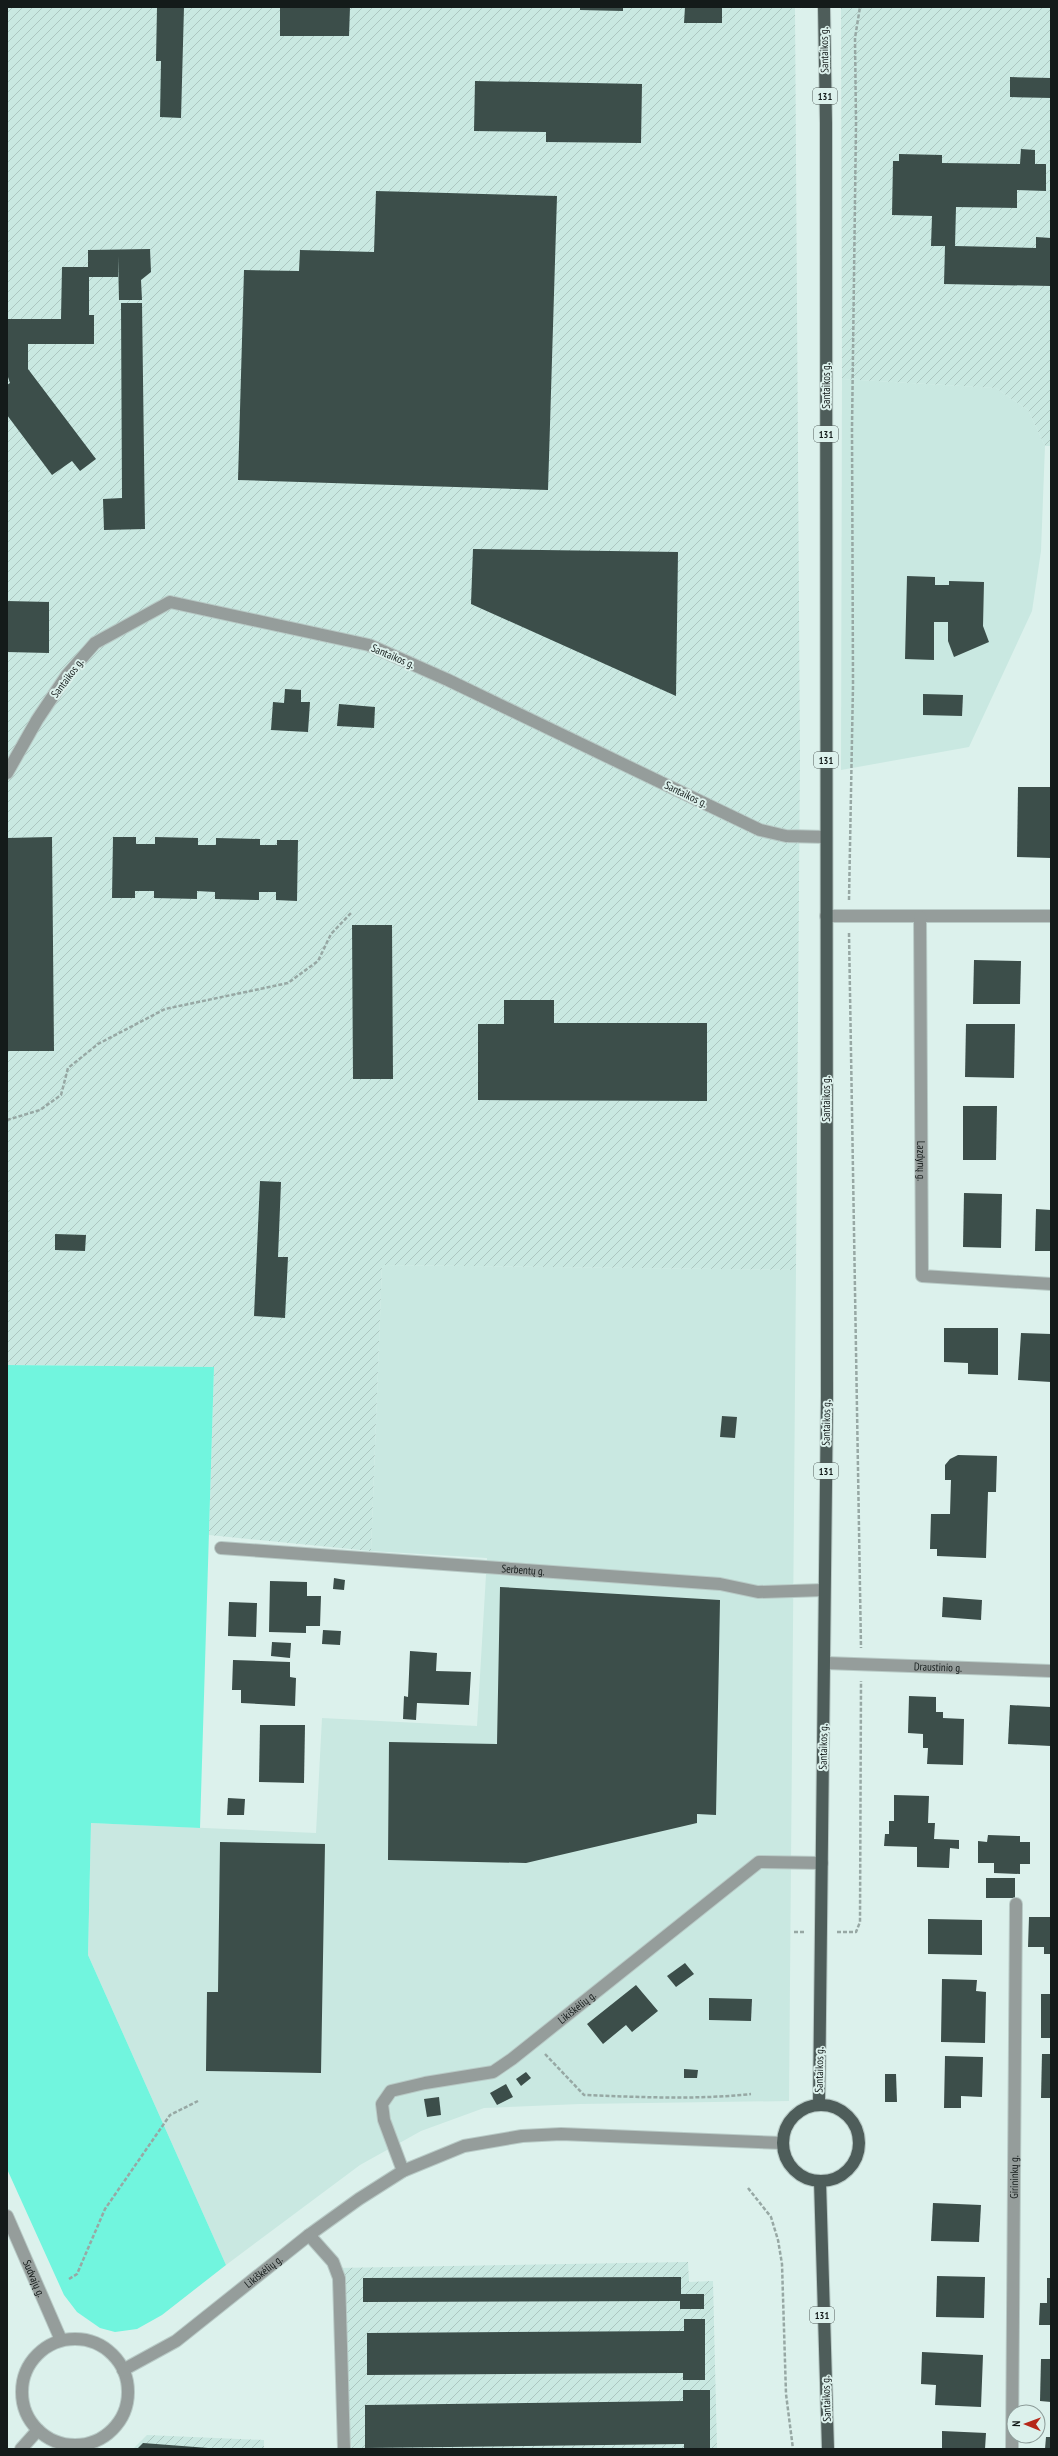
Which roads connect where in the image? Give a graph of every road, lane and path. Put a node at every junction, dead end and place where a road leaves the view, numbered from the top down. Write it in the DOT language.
graph roads {
  1 [pos="824,7"];
  2 [pos="860,7"];
  3 [pos="7,773"];
  4 [pos="826,837"];
  5 [pos="351,913"];
  6 [pos="826,916"];
  7 [pos="849,916"];
  8 [pos="1051,916"];
  9 [pos="920,917"];
  10 [pos="7,1120"];
  11 [pos="1051,1284"];
  12 [pos="221,1548"];
  13 [pos="824,1590"];
  14 [pos="825,1663"];
  15 [pos="861,1664"];
  16 [pos="1051,1671"];
  17 [pos="822,1862"];
  18 [pos="1016,1904"];
  19 [pos="860,1922"];
  20 [pos="538,2057"];
  21 [pos="751,2094"];
  22 [pos="198,2101"];
  23 [pos="819,2104"];
  24 [pos="783,2143"];
  25 [pos="403,2171"];
  26 [pos="820,2181"];
  27 [pos="748,2188"];
  28 [pos="7,2216"];
  29 [pos="309,2235"];
  30 [pos="69,2279"];
  31 [pos="61,2340"];
  32 [pos="123,2370"];
  33 [pos="38,2430"];
  34 [pos="86,2447"];
  35 [pos="20,2449"];
  36 [pos="344,2449"];
  37 [pos="793,2449"];
  38 [pos="828,2449"];
  39 [pos="1012,2449"];
  1 -- 4 [label="main road, Santaikos g. / 131"];
  2 -- 7 [label="path"];
  3 -- 4 [label="street, Santaikos g."];
  4 -- 6 [label="main road, Santaikos g. / 131"];
  5 -- 10 [label="path"];
  6 -- 7 [label="street"];
  6 -- 13 [label="main road, Santaikos g. / 131"];
  7 -- 9 [label="street"];
  7 -- 15 [label="path"];
  8 -- 9 [label="street"];
  9 -- 11 [label="street, Lazdynų g."];
  12 -- 13 [label="street, Serbentų g."];
  13 -- 14 [label="main road, Santaikos g. / 131"];
  14 -- 15 [label="street, Draustinio g."];
  14 -- 17 [label="main road, Santaikos g. / 131"];
  15 -- 16 [label="street, Draustinio g."];
  15 -- 19 [label="path"];
  17 -- 23 [label="main road, Santaikos g. / 131"];
  17 -- 25 [label="street, Likiškėlių g."];
  18 -- 39 [label="street, Girininkų g."];
  20 -- 21 [label="path"];
  22 -- 30 [label="path"];
  23 -- 24 [label="main road"];
  23 -- 26 [label="main road"];
  24 -- 25 [label="street, Likiškėlių g."];
  24 -- 26 [label="main road"];
  25 -- 29 [label="street, Likiškėlių g."];
  26 -- 38 [label="main road, Santaikos g. / 131"];
  27 -- 37 [label="path"];
  28 -- 31 [label="street, Sudvajų g."];
  29 -- 32 [label="street, Likiškėlių g."];
  29 -- 36 [label="street"];
  31 -- 32 [label="street"];
  31 -- 33 [label="street"];
  32 -- 34 [label="street"];
  33 -- 34 [label="street"];
  33 -- 35 [label="street"];
}
